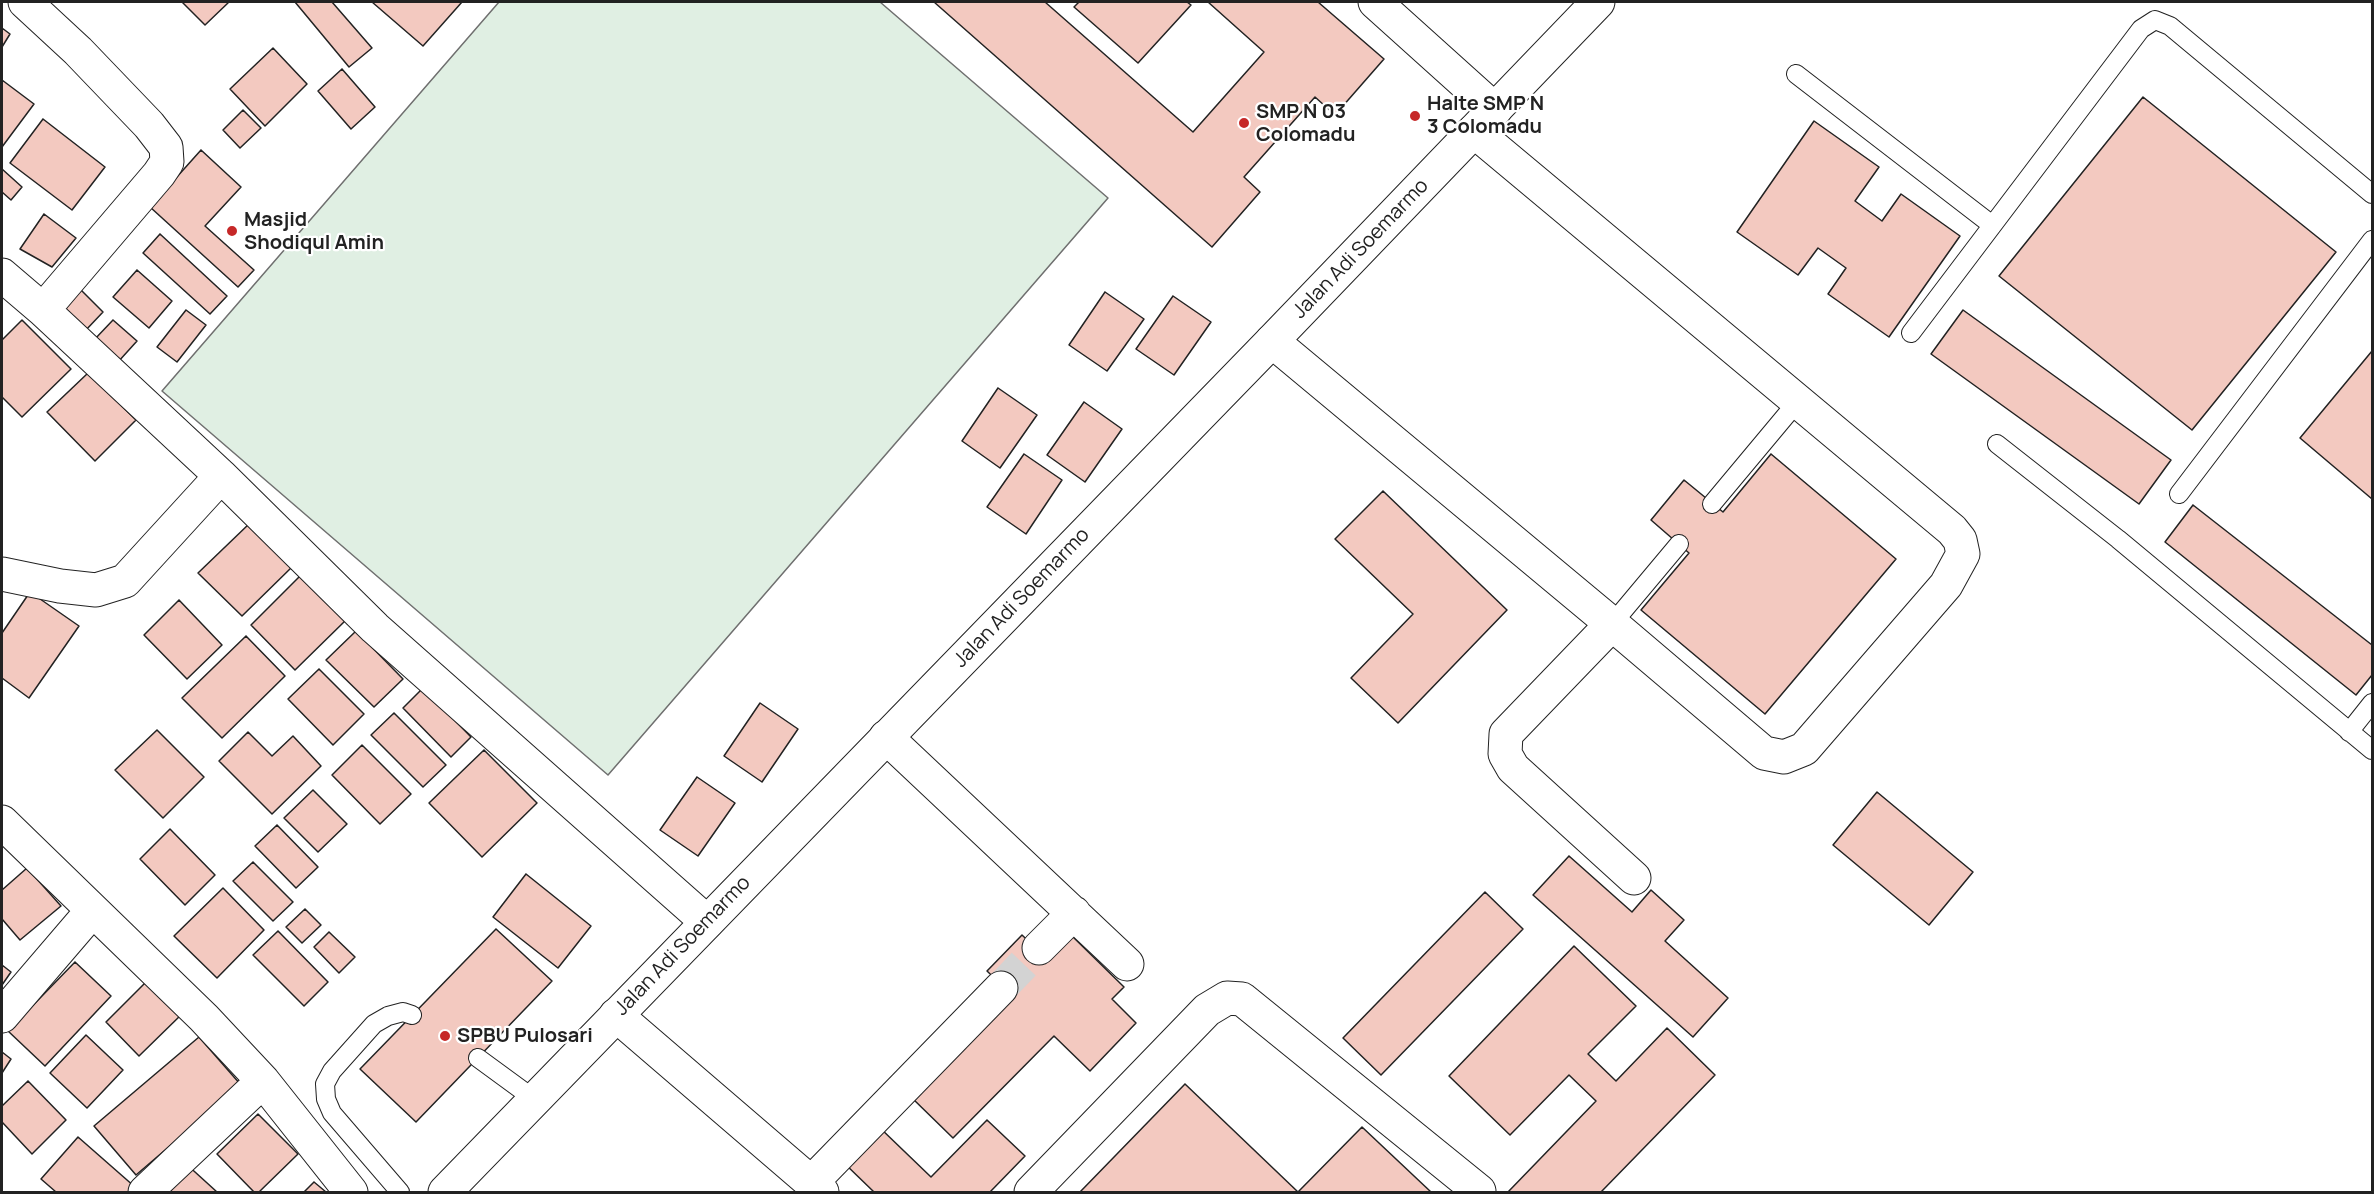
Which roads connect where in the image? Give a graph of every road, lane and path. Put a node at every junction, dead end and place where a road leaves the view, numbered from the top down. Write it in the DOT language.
graph roads {
  1 [pos="25,2"];
  2 [pos="1375,2"];
  3 [pos="1598,2"];
  4 [pos="1796,74"];
  5 [pos="1484,120"];
  6 [pos="2373,194"];
  7 [pos="1992,225"];
  8 [pos="2373,240"];
  9 [pos="2,275"];
  10 [pos="43,310"];
  11 [pos="1911,333"];
  12 [pos="1272,341"];
  13 [pos="1798,401"];
  14 [pos="1997,444"];
  15 [pos="221,476"];
  16 [pos="2179,494"];
  17 [pos="1712,504"];
  18 [pos="1679,544"];
  19 [pos="2,574"];
  20 [pos="1612,624"];
  21 [pos="2373,702"];
  22 [pos="2349,732"];
  23 [pos="886,737"];
  24 [pos="2373,750"];
  25 [pos="2,822"];
  26 [pos="1634,878"];
  27 [pos="93,911"];
  28 [pos="1074,913"];
  29 [pos="707,922"];
  30 [pos="1039,948"];
  31 [pos="1127,964"];
  32 [pos="1001,988"];
  33 [pos="412,1015"];
  34 [pos="616,1015"];
  35 [pos="2,1016"];
  36 [pos="478,1058"];
  37 [pos="263,1081"];
  38 [pos="534,1099"];
  39 [pos="816,1188"];
  40 [pos="1479,1191"];
  41 [pos="146,1192"];
  42 [pos="351,1192"];
  43 [pos="400,1192"];
  44 [pos="445,1192"];
  45 [pos="1031,1192"];
  1 -- 10 [label="main road"];
  2 -- 5 [label="main road"];
  3 -- 5 [label="main road, Jalan Adi Soemarmo"];
  4 -- 7 [label="lane"];
  5 -- 12 [label="main road, Jalan Adi Soemarmo"];
  5 -- 13 [label="main road"];
  6 -- 7 [label="lane"];
  7 -- 11 [label="lane"];
  8 -- 16 [label="lane"];
  9 -- 10 [label="main road"];
  10 -- 15 [label="main road"];
  12 -- 20 [label="main road"];
  12 -- 23 [label="main road, Jalan Adi Soemarmo"];
  13 -- 17 [label="lane"];
  13 -- 20 [label="main road"];
  14 -- 22 [label="lane"];
  15 -- 19 [label="main road"];
  15 -- 29 [label="main road"];
  18 -- 20 [label="lane"];
  20 -- 26 [label="main road"];
  21 -- 22 [label="lane"];
  22 -- 24 [label="lane"];
  23 -- 28 [label="main road"];
  23 -- 29 [label="main road, Jalan Adi Soemarmo"];
  25 -- 27 [label="main road"];
  27 -- 35 [label="main road"];
  27 -- 37 [label="main road"];
  28 -- 30 [label="main road"];
  28 -- 31 [label="main road"];
  29 -- 34 [label="main road, Jalan Adi Soemarmo"];
  32 -- 39 [label="main road"];
  33 -- 43 [label="lane"];
  34 -- 38 [label="main road, Jalan Adi Soemarmo"];
  34 -- 39 [label="main road"];
  36 -- 38 [label="lane"];
  37 -- 41 [label="main road"];
  37 -- 42 [label="main road"];
  38 -- 44 [label="main road, Jalan Adi Soemarmo"];
  40 -- 45 [label="main road"];
}
